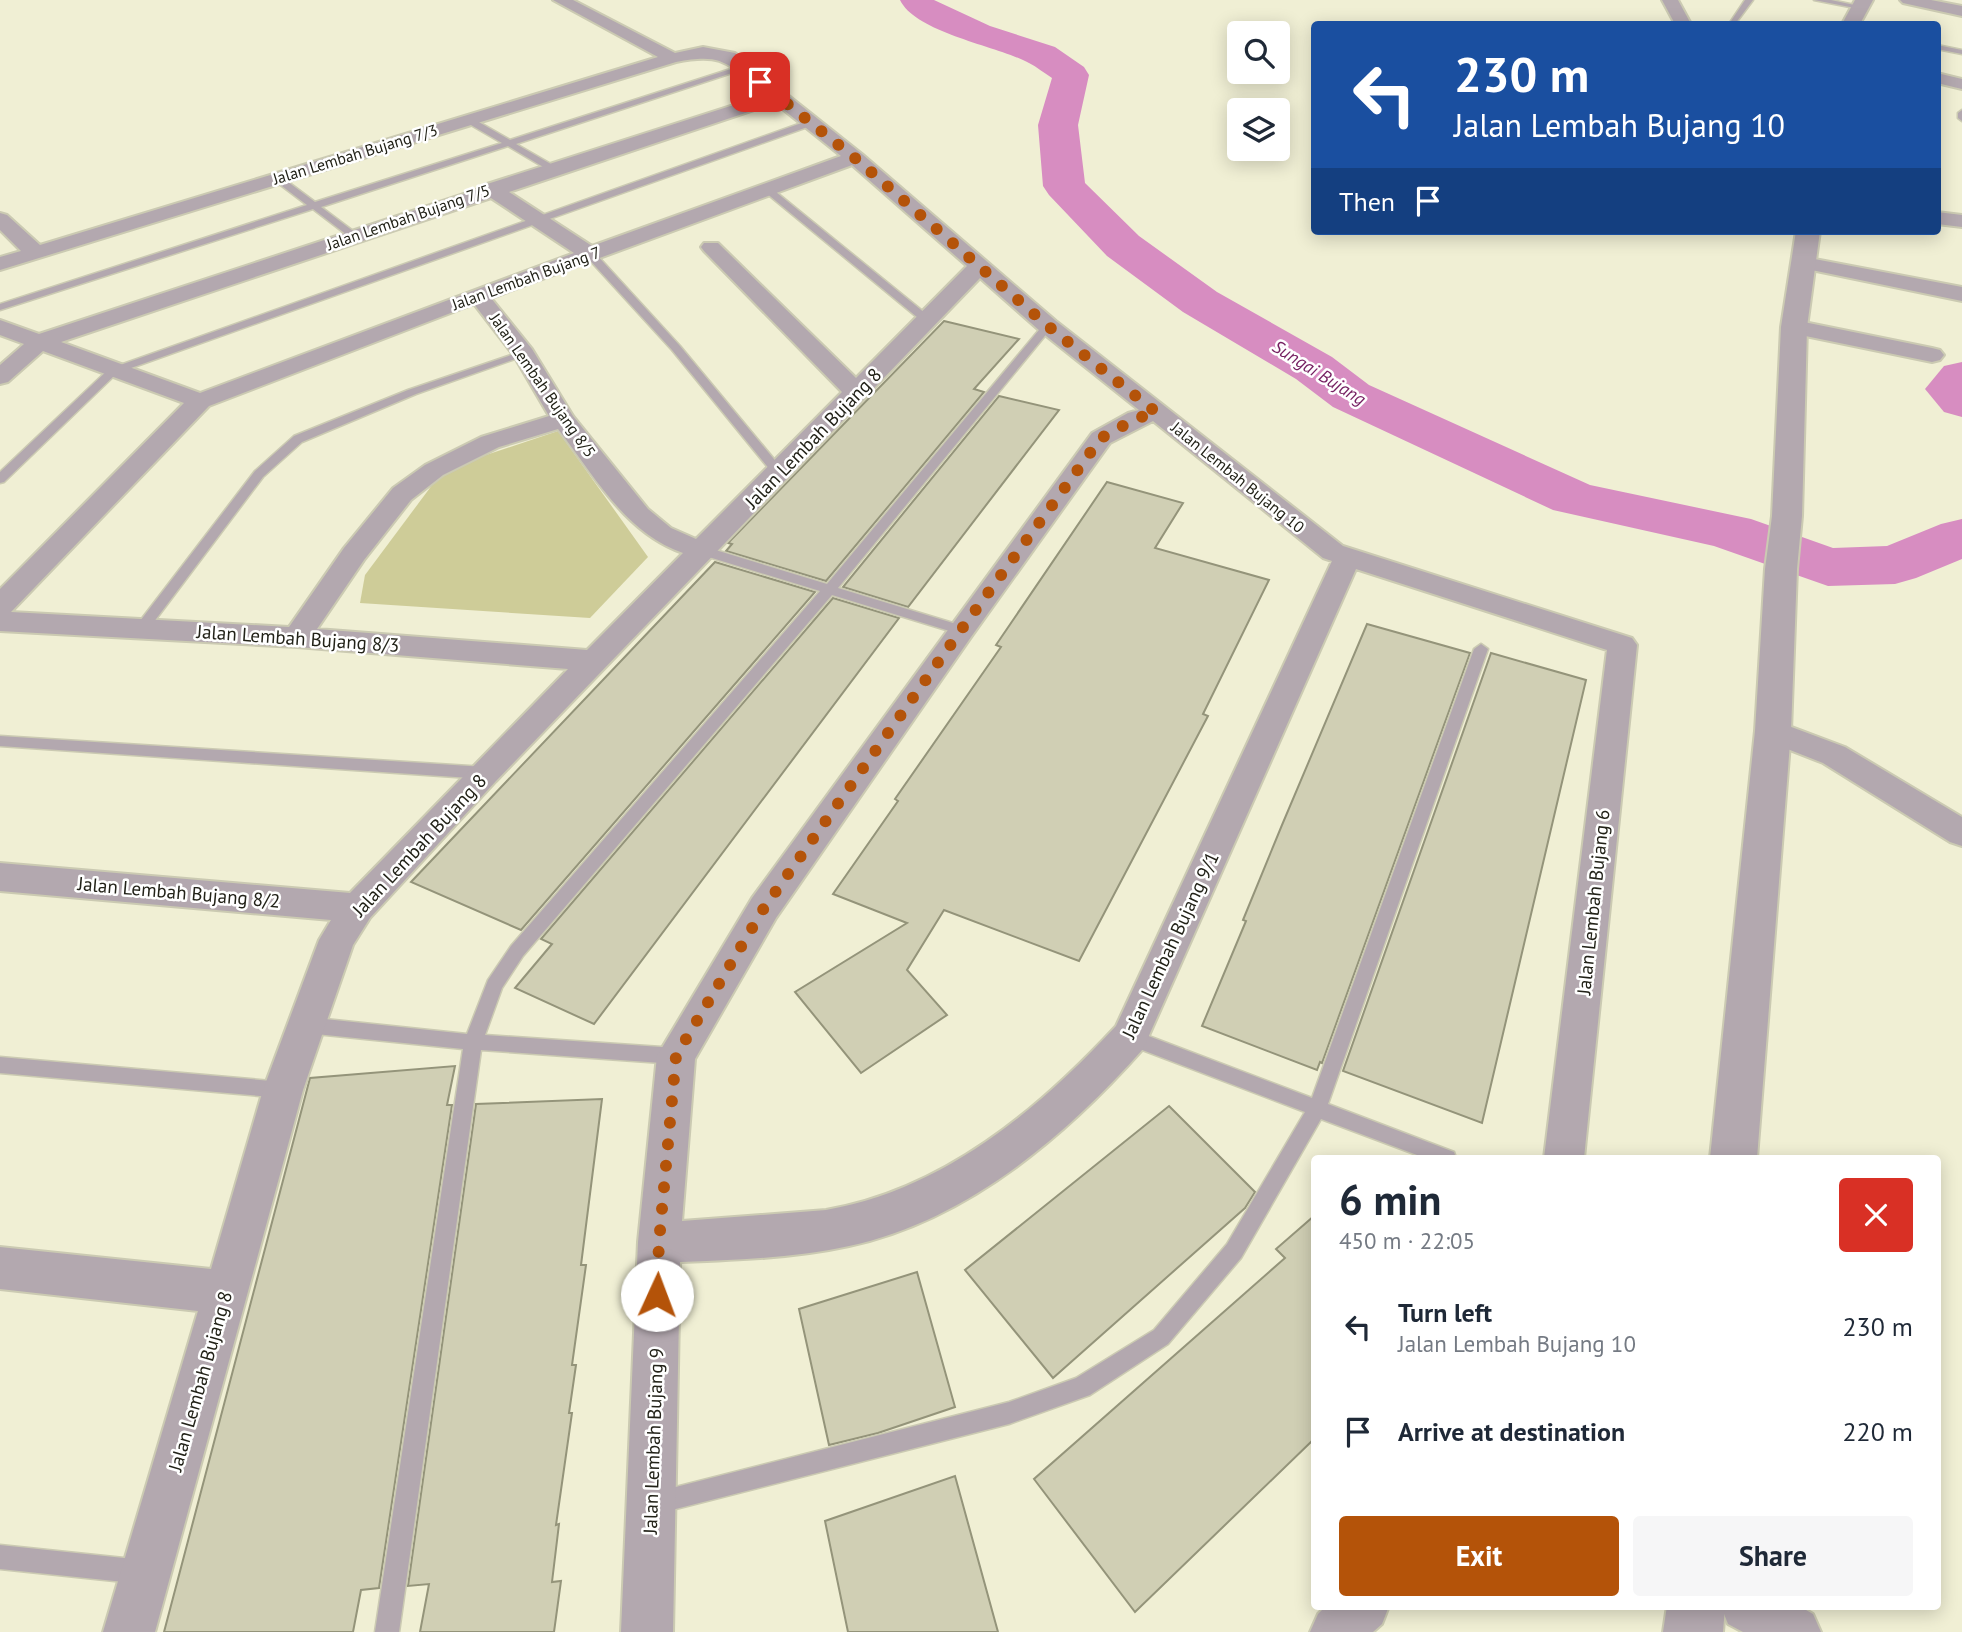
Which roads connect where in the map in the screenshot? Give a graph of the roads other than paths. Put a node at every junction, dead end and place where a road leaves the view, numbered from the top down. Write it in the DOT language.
graph roads {
  1 [pos="561,0"];
  2 [pos="1670,0"];
  3 [pos="1749,0"];
  4 [pos="1818,0"];
  5 [pos="1908,0"];
  6 [pos="1862,4"];
  7 [pos="1962,11"];
  8 [pos="1681,21"];
  9 [pos="1734,21"];
  10 [pos="1853,21"];
  11 [pos="1941,22"];
  12 [pos="1962,23"];
  13 [pos="1941,48"];
  14 [pos="712,52"];
  15 [pos="1962,52"];
  16 [pos="673,58"];
  17 [pos="743,68"];
  18 [pos="1941,80"];
  19 [pos="1962,84"];
  20 [pos="778,96"];
  21 [pos="467,119"];
  22 [pos="810,123"];
  23 [pos="510,143"];
  24 [pos="855,158"];
  25 [pos="553,169"];
  26 [pos="277,178"];
  27 [pos="491,189"];
  28 [pos="768,190"];
  29 [pos="314,206"];
  30 [pos="537,218"];
  31 [pos="1941,218"];
  32 [pos="0,219"];
  33 [pos="1962,221"];
  34 [pos="1808,235"];
  35 [pos="354,236"];
  36 [pos="711,247"];
  37 [pos="35,252"];
  38 [pos="590,254"];
  39 [pos="1804,263"];
  40 [pos="0,264"];
  41 [pos="980,265"];
  42 [pos="1962,294"];
  43 [pos="478,295"];
  44 [pos="0,307"];
  45 [pos="927,320"];
  46 [pos="1048,326"];
  47 [pos="0,327"];
  48 [pos="1794,327"];
  49 [pos="40,341"];
  50 [pos="524,354"];
  51 [pos="1932,355"];
  52 [pos="113,371"];
  53 [pos="0,377"];
  54 [pos="856,393"];
  55 [pos="200,401"];
  56 [pos="1157,413"];
  57 [pos="563,419"];
  58 [pos="779,473"];
  59 [pos="0,479"];
  60 [pos="704,551"];
  61 [pos="1347,558"];
  62 [pos="829,590"];
  63 [pos="1,609"];
  64 [pos="142,628"];
  65 [pos="961,630"];
  66 [pos="297,637"];
  67 [pos="1622,645"];
  68 [pos="1481,649"];
  69 [pos="596,661"];
  70 [pos="1773,731"];
  71 [pos="0,741"];
  72 [pos="485,773"];
  73 [pos="1962,833"];
  74 [pos="0,877"];
  75 [pos="358,908"];
  76 [pos="306,1025"];
  77 [pos="1130,1037"];
  78 [pos="474,1042"];
  79 [pos="676,1056"];
  80 [pos="0,1065"];
  81 [pos="283,1090"];
  82 [pos="1318,1107"];
  83 [pos="1439,1155"];
  84 [pos="1564,1155"];
  85 [pos="1733,1155"];
  86 [pos="659,1242"];
  87 [pos="0,1268"];
  88 [pos="225,1292"];
  89 [pos="651,1504"];
  90 [pos="0,1557"];
  91 [pos="145,1573"];
  92 [pos="1360,1610"];
  93 [pos="1696,1610"];
  94 [pos="1754,1610"];
  95 [pos="129,1632"];
  96 [pos="387,1632"];
  97 [pos="646,1632"];
  98 [pos="1336,1632"];
  99 [pos="1693,1632"];
  100 [pos="1795,1632"];
  1 -- 16 [label="street"];
  2 -- 8 [label="street"];
  3 -- 9 [label="lane"];
  4 -- 6 [label="lane"];
  5 -- 7 [label="street"];
  6 -- 10 [label="street"];
  11 -- 12 [label="street"];
  13 -- 15 [label="lane"];
  14 -- 16 [label="street, Jalan Lembah Bujang 7/3"];
  14 -- 17 [label="street, Jalan Lembah Bujang 10"];
  16 -- 21 [label="street, Jalan Lembah Bujang 7/3"];
  17 -- 20 [label="street, Jalan Lembah Bujang 10"];
  17 -- 23 [label="lane"];
  18 -- 19 [label="street"];
  20 -- 22 [label="street, Jalan Lembah Bujang 10"];
  20 -- 25 [label="street, Jalan Lembah Bujang 7/5"];
  21 -- 23 [label="lane"];
  21 -- 26 [label="street, Jalan Lembah Bujang 7/3"];
  22 -- 24 [label="street, Jalan Lembah Bujang 10"];
  22 -- 30 [label="lane"];
  23 -- 25 [label="lane"];
  23 -- 29 [label="lane"];
  24 -- 28 [label="street, Jalan Lembah Bujang 7"];
  24 -- 41 [label="street, Jalan Lembah Bujang 10"];
  25 -- 27 [label="street, Jalan Lembah Bujang 7/5"];
  26 -- 29 [label="lane"];
  26 -- 37 [label="street, Jalan Lembah Bujang 7/3"];
  27 -- 30 [label="street"];
  27 -- 35 [label="street, Jalan Lembah Bujang 7/5"];
  28 -- 38 [label="street, Jalan Lembah Bujang 7"];
  28 -- 45 [label="lane"];
  29 -- 35 [label="lane"];
  29 -- 44 [label="lane"];
  30 -- 38 [label="street"];
  30 -- 52 [label="lane"];
  31 -- 33 [label="street"];
  32 -- 37 [label="street"];
  34 -- 39 [label="street"];
  35 -- 49 [label="street, Jalan Lembah Bujang 7/5"];
  36 -- 54 [label="street"];
  37 -- 40 [label="street, Jalan Lembah Bujang 7/3"];
  38 -- 43 [label="street, Jalan Lembah Bujang 7"];
  38 -- 58 [label="lane"];
  39 -- 42 [label="street"];
  39 -- 48 [label="street"];
  41 -- 45 [label="street, Jalan Lembah Bujang 8"];
  41 -- 46 [label="street, Jalan Lembah Bujang 10"];
  43 -- 50 [label="street, Jalan Lembah Bujang 8/5"];
  43 -- 55 [label="street, Jalan Lembah Bujang 7"];
  45 -- 54 [label="street, Jalan Lembah Bujang 8"];
  46 -- 56 [label="street, Jalan Lembah Bujang 10"];
  46 -- 62 [label="lane"];
  47 -- 49 [label="street"];
  48 -- 51 [label="street"];
  48 -- 70 [label="street"];
  49 -- 52 [label="street"];
  49 -- 53 [label="street"];
  50 -- 57 [label="street, Jalan Lembah Bujang 8/5"];
  50 -- 64 [label="lane"];
  52 -- 55 [label="street"];
  52 -- 59 [label="lane"];
  54 -- 58 [label="street, Jalan Lembah Bujang 8"];
  55 -- 63 [label="street, Jalan Lembah Bujang 7"];
  56 -- 61 [label="street, Jalan Lembah Bujang 10"];
  56 -- 65 [label="street, Jalan Lembah Bujang 9"];
  57 -- 60 [label="street, Jalan Lembah Bujang 8/5"];
  57 -- 66 [label="street"];
  58 -- 60 [label="street, Jalan Lembah Bujang 8"];
  60 -- 62 [label="lane"];
  60 -- 69 [label="street, Jalan Lembah Bujang 8"];
  61 -- 67 [label="street, Jalan Lembah Bujang 10"];
  61 -- 77 [label="street, Jalan Lembah Bujang 9/1"];
  62 -- 65 [label="lane"];
  62 -- 78 [label="lane"];
  63 -- 64 [label="street, Jalan Lembah Bujang 8/3"];
  64 -- 66 [label="street, Jalan Lembah Bujang 8/3"];
  65 -- 79 [label="street, Jalan Lembah Bujang 9"];
  66 -- 69 [label="street, Jalan Lembah Bujang 8/3"];
  67 -- 84 [label="street, Jalan Lembah Bujang 6"];
  68 -- 82 [label="lane"];
  69 -- 72 [label="street, Jalan Lembah Bujang 8"];
  70 -- 73 [label="street"];
  70 -- 85 [label="street"];
  71 -- 72 [label="lane"];
  72 -- 75 [label="street, Jalan Lembah Bujang 8"];
  74 -- 75 [label="street, Jalan Lembah Bujang 8/2"];
  75 -- 76 [label="street, Jalan Lembah Bujang 8"];
  76 -- 78 [label="lane"];
  76 -- 81 [label="street, Jalan Lembah Bujang 8"];
  77 -- 82 [label="lane"];
  77 -- 86 [label="street, Jalan Lembah Bujang 9/1"];
  78 -- 79 [label="lane"];
  78 -- 96 [label="lane"];
  79 -- 86 [label="street, Jalan Lembah Bujang 9"];
  80 -- 81 [label="lane"];
  81 -- 88 [label="street, Jalan Lembah Bujang 8"];
  82 -- 83 [label="lane"];
  82 -- 89 [label="lane"];
  86 -- 89 [label="street, Jalan Lembah Bujang 9"];
  87 -- 88 [label="street"];
  88 -- 91 [label="street, Jalan Lembah Bujang 8"];
  89 -- 97 [label="street, Jalan Lembah Bujang 9"];
  90 -- 91 [label="lane"];
  91 -- 95 [label="street, Jalan Lembah Bujang 8"];
  92 -- 98 [label="street"];
  93 -- 99 [label="street"];
  94 -- 100 [label="street"];
}
